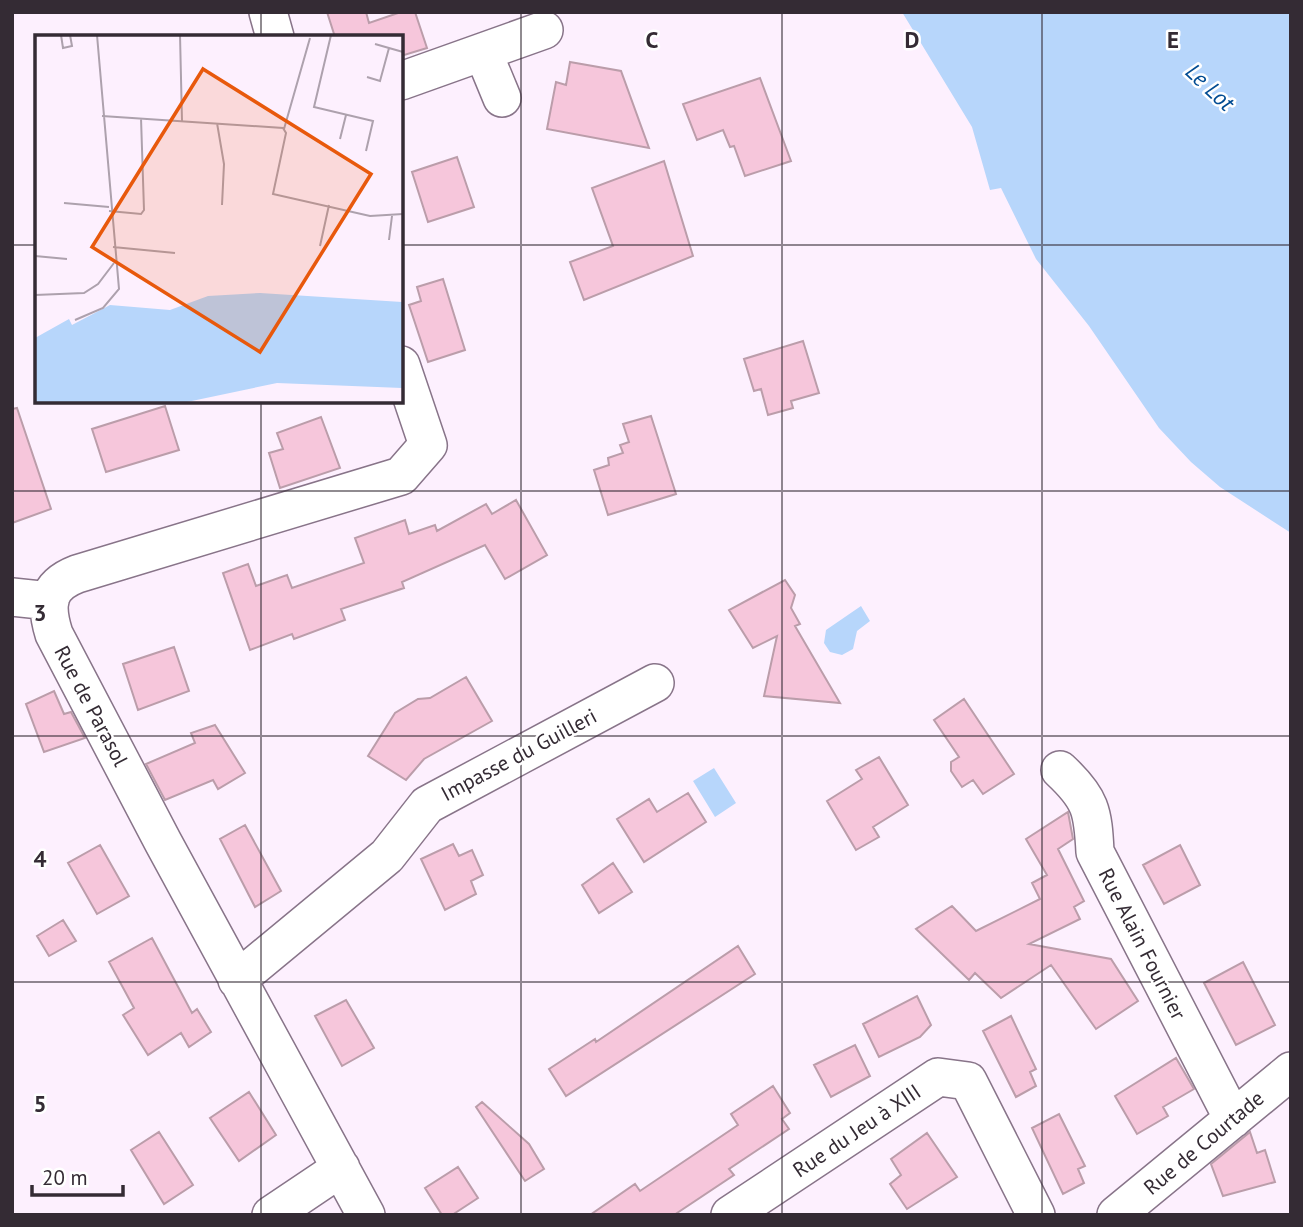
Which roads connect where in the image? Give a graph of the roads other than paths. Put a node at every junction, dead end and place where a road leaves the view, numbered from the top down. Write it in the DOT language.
graph roads {
  1 [pos="268,12"];
  2 [pos="544,30"];
  3 [pos="274,35"];
  4 [pos="483,52"];
  5 [pos="402,80"];
  6 [pos="502,98"];
  7 [pos="402,368"];
  8 [pos="12,597"];
  9 [pos="50,601"];
  10 [pos="654,683"];
  11 [pos="1060,770"];
  12 [pos="237,980"];
  13 [pos="1291,1071"];
  14 [pos="1233,1119"];
  15 [pos="341,1168"];
  16 [pos="271,1215"];
  17 [pos="366,1215"];
  18 [pos="730,1215"];
  19 [pos="1036,1215"];
  20 [pos="1116,1215"];
  1 -- 3 [label="street"];
  2 -- 4 [label="street"];
  4 -- 5 [label="street"];
  4 -- 6 [label="street"];
  7 -- 9 [label="street"];
  8 -- 9 [label="street"];
  9 -- 12 [label="street, Rue de Parasol"];
  10 -- 12 [label="street, Impasse du Guilleri"];
  11 -- 14 [label="street, Rue Alain Fournier"];
  12 -- 15 [label="street, Rue de Parasol"];
  13 -- 14 [label="street, Rue de Courtade"];
  14 -- 20 [label="street, Rue de Courtade"];
  15 -- 16 [label="street"];
  15 -- 17 [label="street, Rue de Parasol"];
  18 -- 19 [label="street, Rue du Jeu à XIII"];
}
